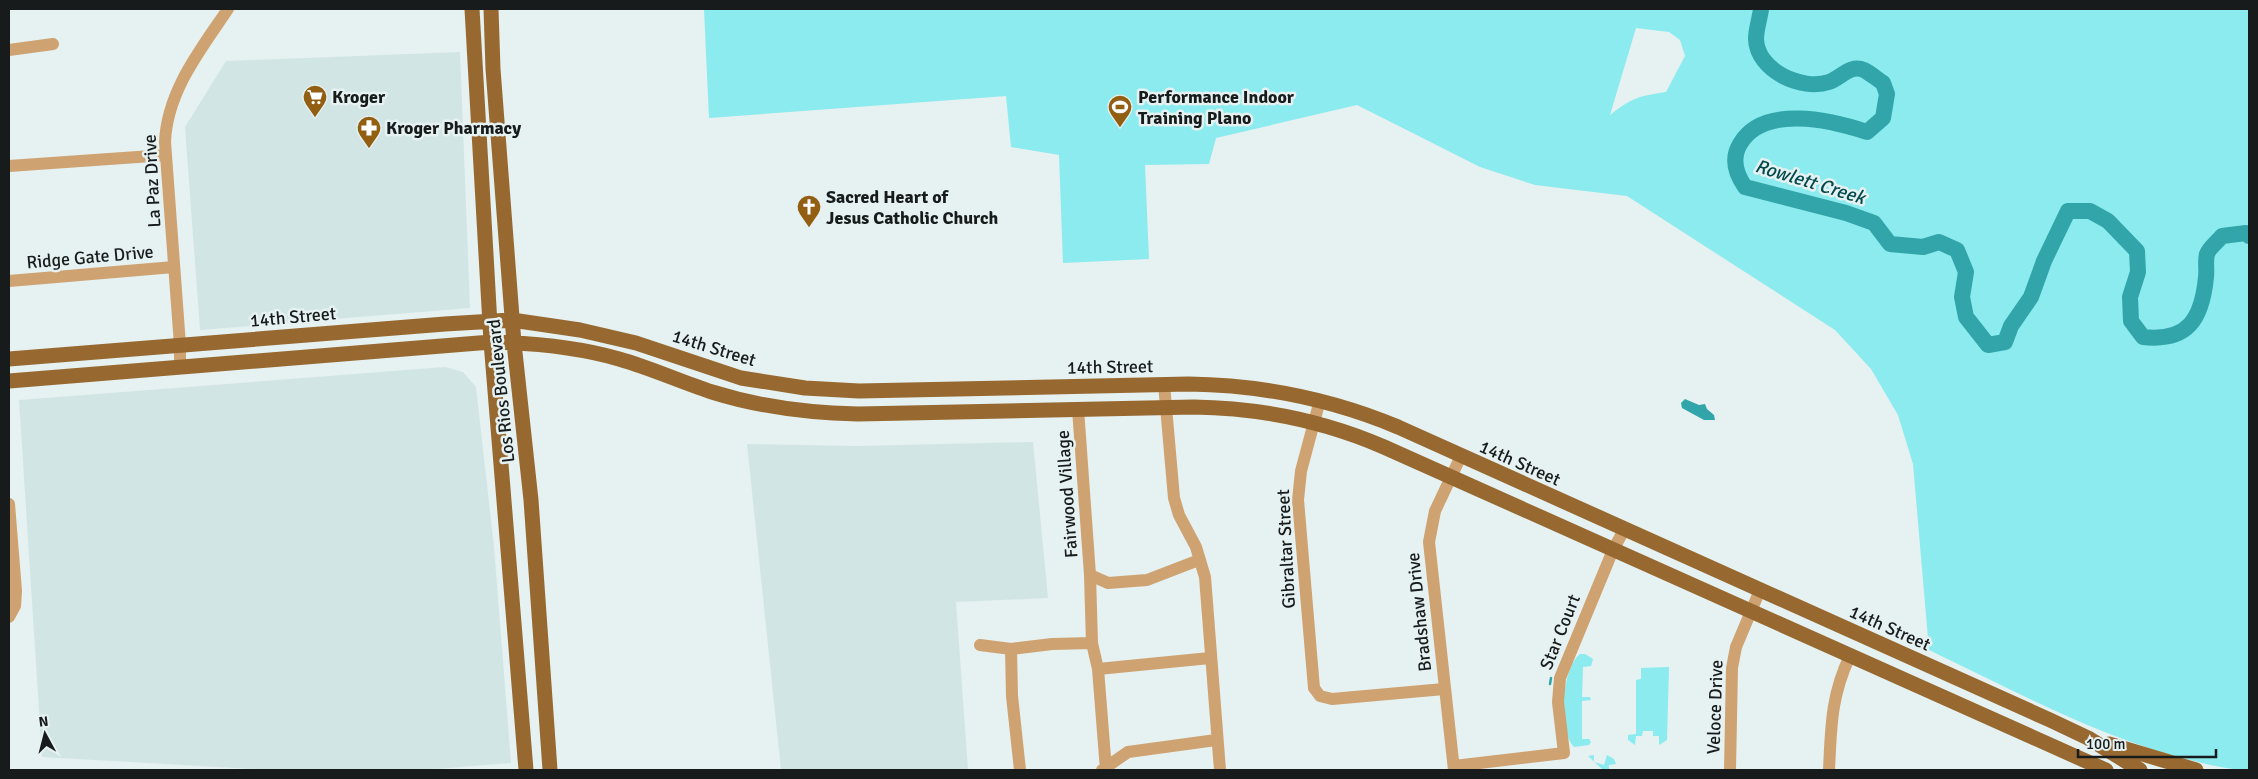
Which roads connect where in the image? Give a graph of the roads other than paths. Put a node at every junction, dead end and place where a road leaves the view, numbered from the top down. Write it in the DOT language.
graph roads {
  1 [pos="228,9"];
  2 [pos="472,9"];
  3 [pos="492,9"];
  4 [pos="53,44"];
  5 [pos="9,50"];
  6 [pos="474,67"];
  7 [pos="493,69"];
  8 [pos="166,155"];
  9 [pos="9,166"];
  10 [pos="501,169"];
  11 [pos="480,171"];
  12 [pos="174,267"];
  13 [pos="9,281"];
  14 [pos="492,320"];
  15 [pos="512,320"];
  16 [pos="318,334"];
  17 [pos="491,342"];
  18 [pos="514,342"];
  19 [pos="180,345"];
  20 [pos="320,356"];
  21 [pos="9,359"];
  22 [pos="702,366"];
  23 [pos="180,368"];
  24 [pos="9,380"];
  25 [pos="1164,384"];
  26 [pos="695,386"];
  27 [pos="972,388"];
  28 [pos="859,391"];
  29 [pos="1320,400"];
  30 [pos="1165,408"];
  31 [pos="1078,409"];
  32 [pos="972,412"];
  33 [pos="858,414"];
  34 [pos="1315,422"];
  35 [pos="1461,456"];
  36 [pos="1451,476"];
  37 [pos="9,504"];
  38 [pos="532,517"];
  39 [pos="506,523"];
  40 [pos="1624,530"];
  41 [pos="1613,550"];
  42 [pos="1199,560"];
  43 [pos="1090,575"];
  44 [pos="1760,590"];
  45 [pos="1751,611"];
  46 [pos="9,617"];
  47 [pos="541,643"];
  48 [pos="1092,643"];
  49 [pos="980,645"];
  50 [pos="516,646"];
  51 [pos="1011,649"];
  52 [pos="1850,656"];
  53 [pos="1210,658"];
  54 [pos="1098,669"];
  55 [pos="1955,678"];
  56 [pos="1444,689"];
  57 [pos="1946,698"];
  58 [pos="2088,738"];
  59 [pos="1216,740"];
  60 [pos="1454,768"];
  61 [pos="1105,769"];
  62 [pos="526,770"];
  63 [pos="550,770"];
  64 [pos="1020,770"];
  65 [pos="1220,770"];
  66 [pos="1730,770"];
  67 [pos="1829,770"];
  68 [pos="2106,770"];
  69 [pos="2140,770"];
  70 [pos="2196,770"];
  1 -- 8 [label="street, La Paz Drive"];
  2 -- 6 [label="main road, Los Rios Boulevard"];
  3 -- 7 [label="main road, Los Rios Boulevard"];
  4 -- 5 [label="street"];
  6 -- 7 [label="main road"];
  6 -- 11 [label="main road, Los Rios Boulevard"];
  7 -- 10 [label="main road, Los Rios Boulevard"];
  8 -- 9 [label="street"];
  8 -- 12 [label="street, La Paz Drive"];
  10 -- 11 [label="main road"];
  10 -- 15 [label="main road, Los Rios Boulevard"];
  11 -- 14 [label="main road, Los Rios Boulevard"];
  12 -- 13 [label="street, Ridge Gate Drive"];
  12 -- 19 [label="street, La Paz Drive"];
  14 -- 15 [label="main road, 14th Street"];
  14 -- 16 [label="main road, 14th Street"];
  14 -- 17 [label="main road, Los Rios Boulevard"];
  15 -- 18 [label="main road, Los Rios Boulevard"];
  15 -- 22 [label="main road, 14th Street"];
  16 -- 19 [label="main road, 14th Street"];
  16 -- 20 [label="main road"];
  17 -- 18 [label="main road"];
  17 -- 20 [label="main road"];
  17 -- 39 [label="main road, Los Rios Boulevard"];
  18 -- 26 [label="main road"];
  18 -- 38 [label="main road, Los Rios Boulevard"];
  19 -- 21 [label="main road, 14th Street"];
  19 -- 23 [label="street, La Paz Drive"];
  20 -- 23 [label="main road"];
  22 -- 26 [label="main road"];
  22 -- 28 [label="main road, 14th Street"];
  23 -- 24 [label="main road"];
  25 -- 27 [label="main road, 14th Street"];
  25 -- 29 [label="main road, 14th Street"];
  25 -- 30 [label="street"];
  26 -- 33 [label="main road"];
  27 -- 28 [label="main road, 14th Street"];
  27 -- 32 [label="main road"];
  28 -- 33 [label="main road"];
  29 -- 34 [label="street, Gibraltar Street"];
  29 -- 35 [label="main road, 14th Street"];
  30 -- 31 [label="main road"];
  30 -- 34 [label="main road"];
  30 -- 42 [label="street"];
  31 -- 32 [label="main road"];
  31 -- 43 [label="street, Fairwood Village"];
  32 -- 33 [label="main road"];
  34 -- 36 [label="main road"];
  34 -- 56 [label="street, Gibraltar Street"];
  35 -- 36 [label="street, Bradshaw Drive"];
  35 -- 40 [label="main road, 14th Street"];
  36 -- 41 [label="main road"];
  36 -- 56 [label="street, Bradshaw Drive"];
  37 -- 46 [label="street"];
  38 -- 39 [label="main road"];
  38 -- 47 [label="main road, Los Rios Boulevard"];
  39 -- 50 [label="main road, Los Rios Boulevard"];
  40 -- 41 [label="street, Star Court"];
  40 -- 44 [label="main road, 14th Street"];
  41 -- 45 [label="main road"];
  41 -- 60 [label="street, Star Court"];
  42 -- 43 [label="street, Fairwood Village"];
  42 -- 53 [label="street"];
  43 -- 48 [label="street, Fairwood Village"];
  44 -- 45 [label="street, Veloce Drive"];
  44 -- 55 [label="main road, 14th Street"];
  45 -- 52 [label="main road"];
  45 -- 66 [label="street, Veloce Drive"];
  47 -- 50 [label="main road"];
  47 -- 63 [label="main road, Los Rios Boulevard"];
  48 -- 51 [label="street"];
  48 -- 54 [label="street, Fairwood Village"];
  49 -- 51 [label="street"];
  50 -- 62 [label="main road, Los Rios Boulevard"];
  51 -- 64 [label="street"];
  52 -- 57 [label="main road"];
  52 -- 67 [label="street"];
  53 -- 54 [label="street"];
  53 -- 59 [label="street"];
  54 -- 61 [label="street, Fairwood Village"];
  55 -- 57 [label="main road"];
  55 -- 58 [label="main road, 14th Street"];
  56 -- 60 [label="street, Bradshaw Drive"];
  57 -- 68 [label="main road"];
  58 -- 69 [label="main road, 14th Street"];
  58 -- 70 [label="main road"];
  59 -- 61 [label="street, Fairwood Village"];
  59 -- 65 [label="street"];
}
